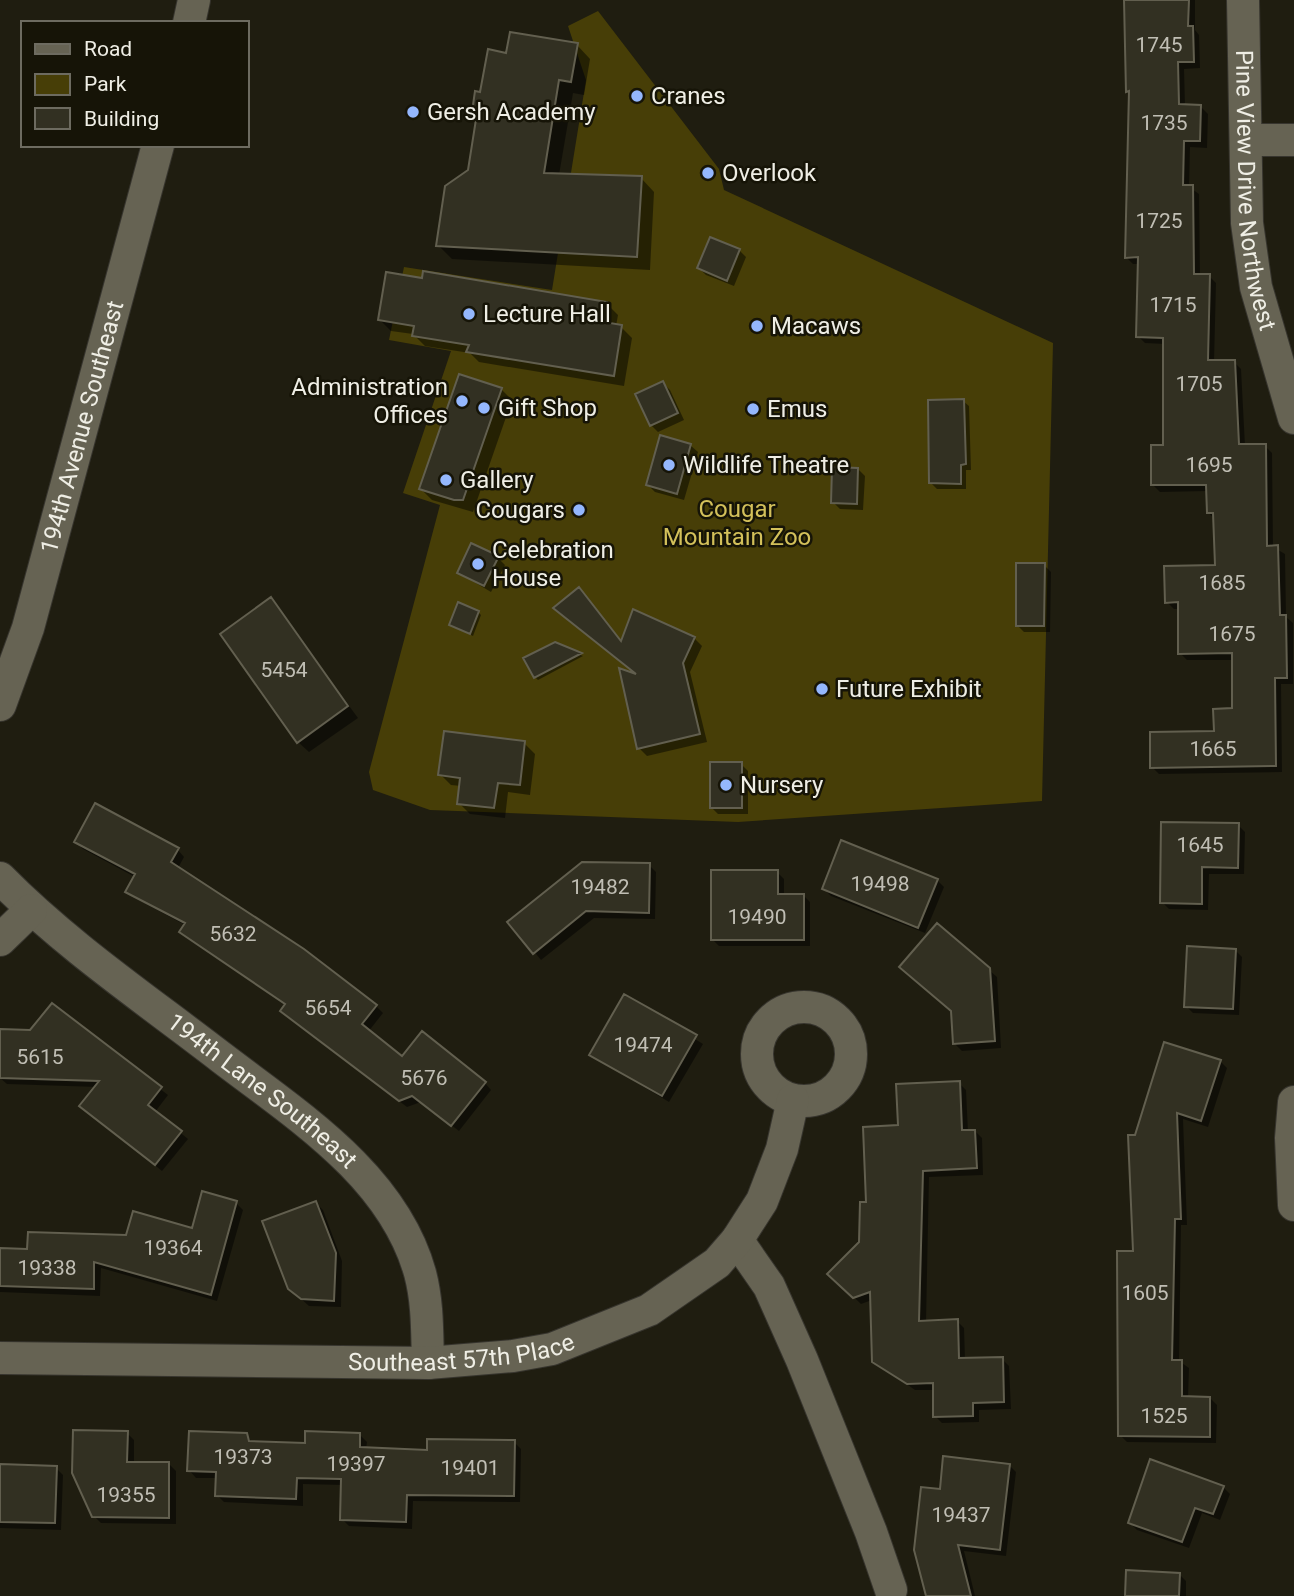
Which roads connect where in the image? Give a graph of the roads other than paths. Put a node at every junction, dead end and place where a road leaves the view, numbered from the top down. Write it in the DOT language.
graph roads {
  1 [pos="194,0"];
  2 [pos="1243,0"];
  3 [pos="189,21"];
  4 [pos="1246,140"];
  5 [pos="1294,140"];
  6 [pos="157,147"];
  7 [pos="1294,418"];
  8 [pos="0,705"];
  9 [pos="0,878"];
  10 [pos="32,910"];
  11 [pos="0,940"];
  12 [pos="793,1100"];
  13 [pos="1294,1102"];
  14 [pos="1294,1205"];
  15 [pos="737,1240"];
  16 [pos="0,1358"];
  17 [pos="428,1363"];
  18 [pos="891,1590"];
  1 -- 3 [label="street"];
  2 -- 4 [label="street, Pine View Drive Northwest"];
  4 -- 5 [label="street"];
  4 -- 7 [label="street, Pine View Drive Northwest"];
  6 -- 8 [label="street, 194th Avenue Southeast"];
  9 -- 10 [label="street, 194th Lane Southeast"];
  10 -- 11 [label="street"];
  10 -- 17 [label="street, 194th Lane Southeast"];
  12 -- 15 [label="street, Southeast 57th Place"];
  13 -- 14 [label="street"];
  15 -- 17 [label="street, Southeast 57th Place"];
  15 -- 18 [label="street"];
  16 -- 17 [label="street, Southeast 57th Place"];
}
